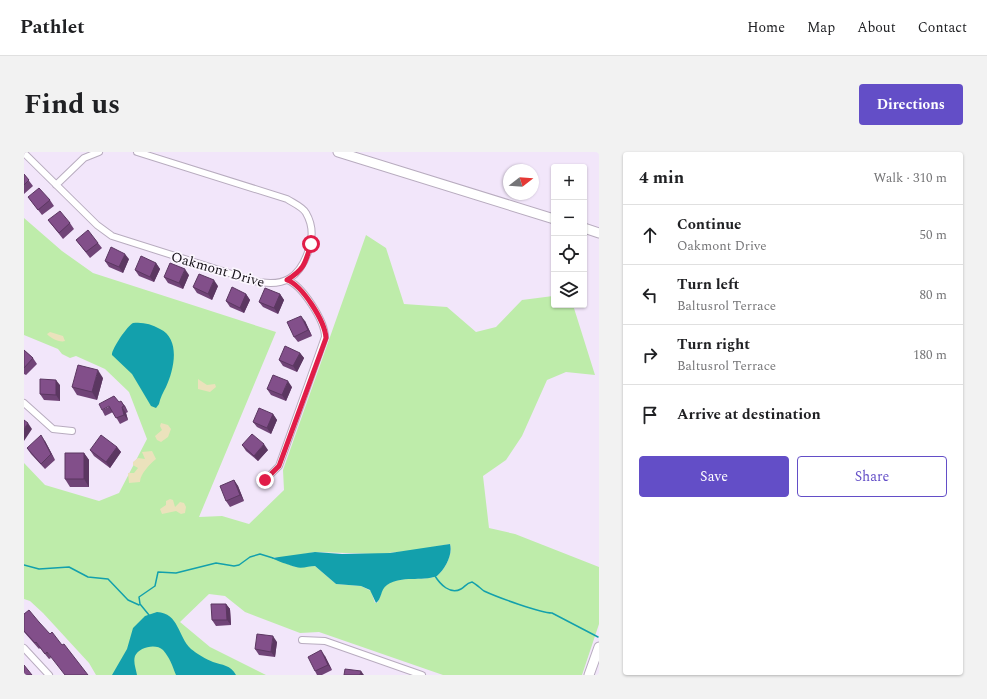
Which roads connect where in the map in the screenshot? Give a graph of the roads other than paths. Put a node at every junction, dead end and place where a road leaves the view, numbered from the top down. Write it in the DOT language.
graph roads {
  1 [pos="98,152"];
  2 [pos="137,152"];
  3 [pos="338,152"];
  4 [pos="24,154"];
  5 [pos="56,185"];
  6 [pos="551,218"];
  7 [pos="587,229"];
  8 [pos="599,233"];
  9 [pos="287,280"];
  10 [pos="24,403"];
  11 [pos="72,431"];
  12 [pos="265,480"];
  13 [pos="302,640"];
  14 [pos="599,647"];
  15 [pos="24,648"];
  16 [pos="49,675"];
  17 [pos="422,675"];
  18 [pos="590,675"];
  1 -- 5 [label="street"];
  2 -- 9 [label="street, Oakmont Drive"];
  3 -- 6 [label="street"];
  4 -- 5 [label="street, Oakmont Drive"];
  5 -- 9 [label="street, Oakmont Drive"];
  7 -- 8 [label="street"];
  9 -- 12 [label="street"];
  10 -- 11 [label="street"];
  13 -- 17 [label="street"];
  14 -- 18 [label="street"];
  15 -- 16 [label="street"];
}
